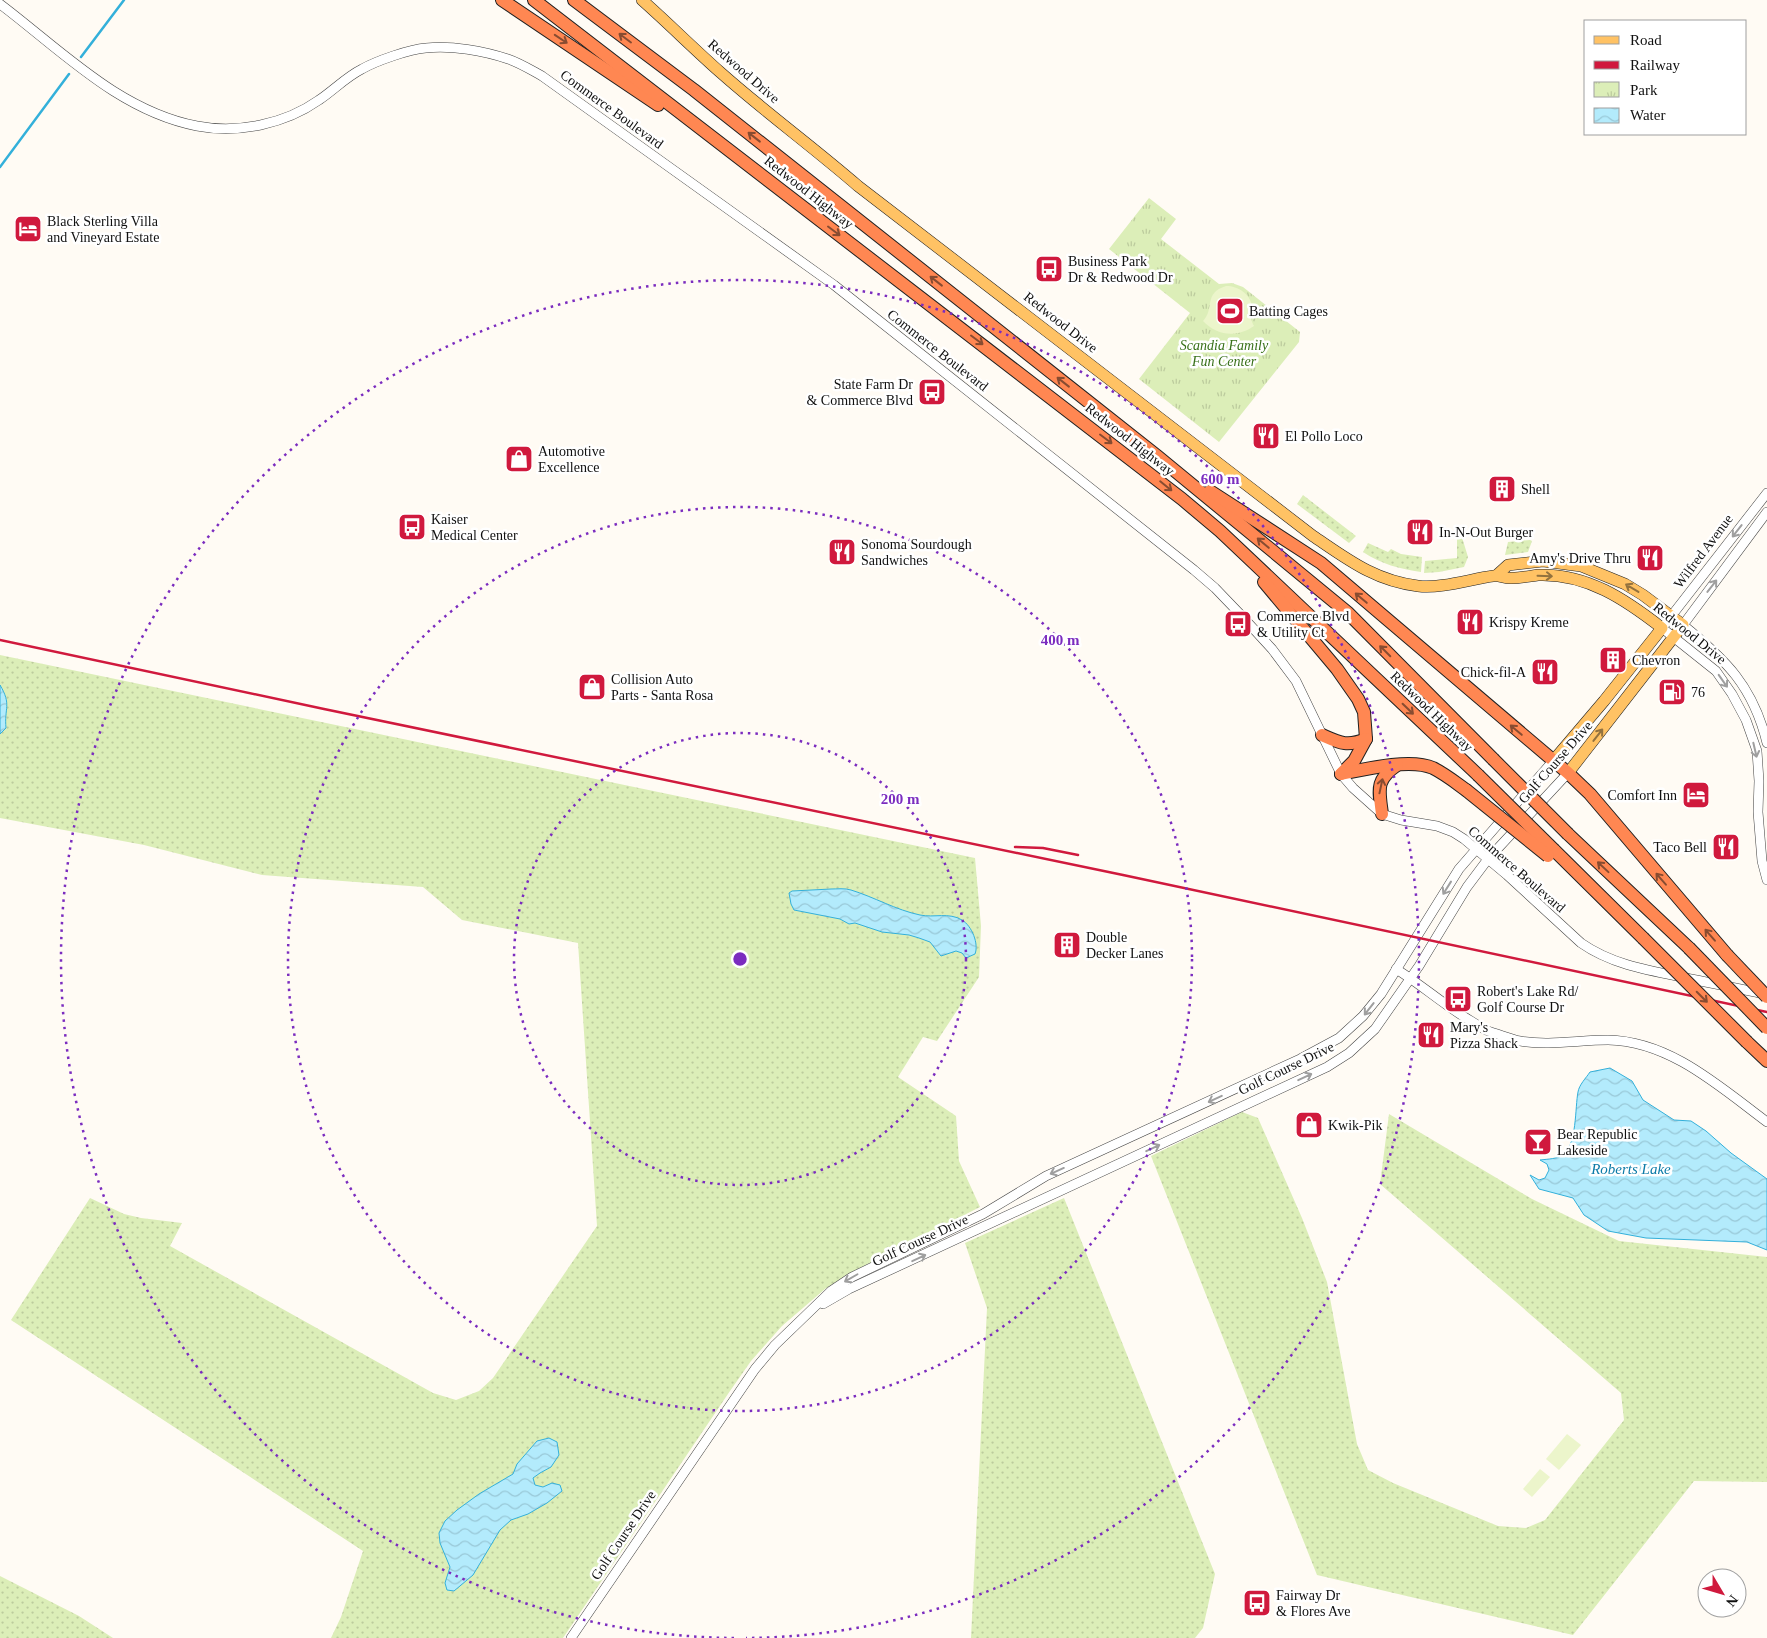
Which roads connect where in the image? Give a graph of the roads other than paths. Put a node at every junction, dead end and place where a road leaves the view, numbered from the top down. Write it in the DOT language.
graph roads {
  1 [pos="502,0"];
  2 [pos="534,0"];
  3 [pos="574,0"];
  4 [pos="642,0"];
  5 [pos="0,4"];
  6 [pos="795,201"];
  7 [pos="1157,456"];
  8 [pos="1767,493"];
  9 [pos="1767,512"];
  10 [pos="1220,531"];
  11 [pos="1497,575"];
  12 [pos="1671,616"];
  13 [pos="1682,625"];
  14 [pos="1662,628"];
  15 [pos="1674,637"];
  16 [pos="1758,715"];
  17 [pos="1746,720"];
  18 [pos="1322,735"];
  19 [pos="1366,739"];
  20 [pos="1767,743"];
  21 [pos="1553,761"];
  22 [pos="1397,765"];
  23 [pos="1568,773"];
  24 [pos="1341,774"];
  25 [pos="1762,812"];
  26 [pos="1382,814"];
  27 [pos="1476,849"];
  28 [pos="1551,853"];
  29 [pos="1488,859"];
  30 [pos="1767,880"];
  31 [pos="1396,969"];
  32 [pos="1410,978"];
  33 [pos="1767,996"];
  34 [pos="1767,1028"];
  35 [pos="1767,1061"];
  36 [pos="1767,1122"];
  37 [pos="812,1310"];
  38 [pos="571,1638"];
  1 -- 6 [label="highway, one-way"];
  2 -- 6 [label="highway, Redwood Highway"];
  7 -- 3 [label="highway, Redwood Highway, one-way"];
  4 -- 11 [label="main road, Redwood Drive"];
  5 -- 18 [label="street, Commerce Boulevard"];
  6 -- 10 [label="highway, Redwood Highway, one-way"];
  21 -- 7 [label="highway, one-way"];
  34 -- 7 [label="highway, Redwood Highway, one-way, bridge"];
  8 -- 12 [label="street, Wilfred Avenue, one-way"];
  13 -- 9 [label="street, Wilfred Avenue, one-way"];
  10 -- 19 [label="highway"];
  10 -- 28 [label="highway, Redwood Highway, one-way, bridge"];
  12 -- 11 [label="main road, Redwood Drive, one-way"];
  11 -- 14 [label="main road, Redwood Drive, one-way"];
  12 -- 13 [label="main road, Redwood Drive"];
  12 -- 14 [label="street, Wilfred Avenue"];
  13 -- 15 [label="main road, Wilfred Avenue"];
  13 -- 16 [label="street, Redwood Drive"];
  14 -- 15 [label="street, Redwood Drive"];
  14 -- 21 [label="main road, Golf Course Drive"];
  15 -- 17 [label="street, Redwood Drive, one-way"];
  23 -- 15 [label="main road, Golf Course Drive, one-way"];
  16 -- 17 [label="street"];
  16 -- 20 [label="street, Redwood Drive"];
  17 -- 25 [label="street, Redwood Drive, one-way"];
  18 -- 19 [label="highway"];
  18 -- 24 [label="street, Commerce Boulevard"];
  19 -- 24 [label="highway"];
  21 -- 23 [label="highway"];
  21 -- 27 [label="street, Golf Course Drive"];
  22 -- 24 [label="highway"];
  26 -- 22 [label="highway, one-way"];
  22 -- 28 [label="highway, bridge"];
  23 -- 29 [label="street, Golf Course Drive"];
  33 -- 23 [label="highway, one-way, bridge"];
  24 -- 26 [label="street, Commerce Boulevard"];
  25 -- 30 [label="street, Redwood Drive"];
  26 -- 27 [label="street, Commerce Boulevard"];
  27 -- 29 [label="street, Commerce Boulevard"];
  27 -- 31 [label="street, Golf Course Drive, one-way"];
  28 -- 35 [label="highway, Redwood Highway, one-way, bridge"];
  29 -- 32 [label="street, Golf Course Drive"];
  29 -- 33 [label="street, Commerce Boulevard"];
  31 -- 32 [label="street"];
  31 -- 37 [label="street, Golf Course Drive, one-way"];
  32 -- 36 [label="street"];
  37 -- 32 [label="street, Golf Course Drive, one-way"];
  37 -- 38 [label="street, Golf Course Drive"];
}
